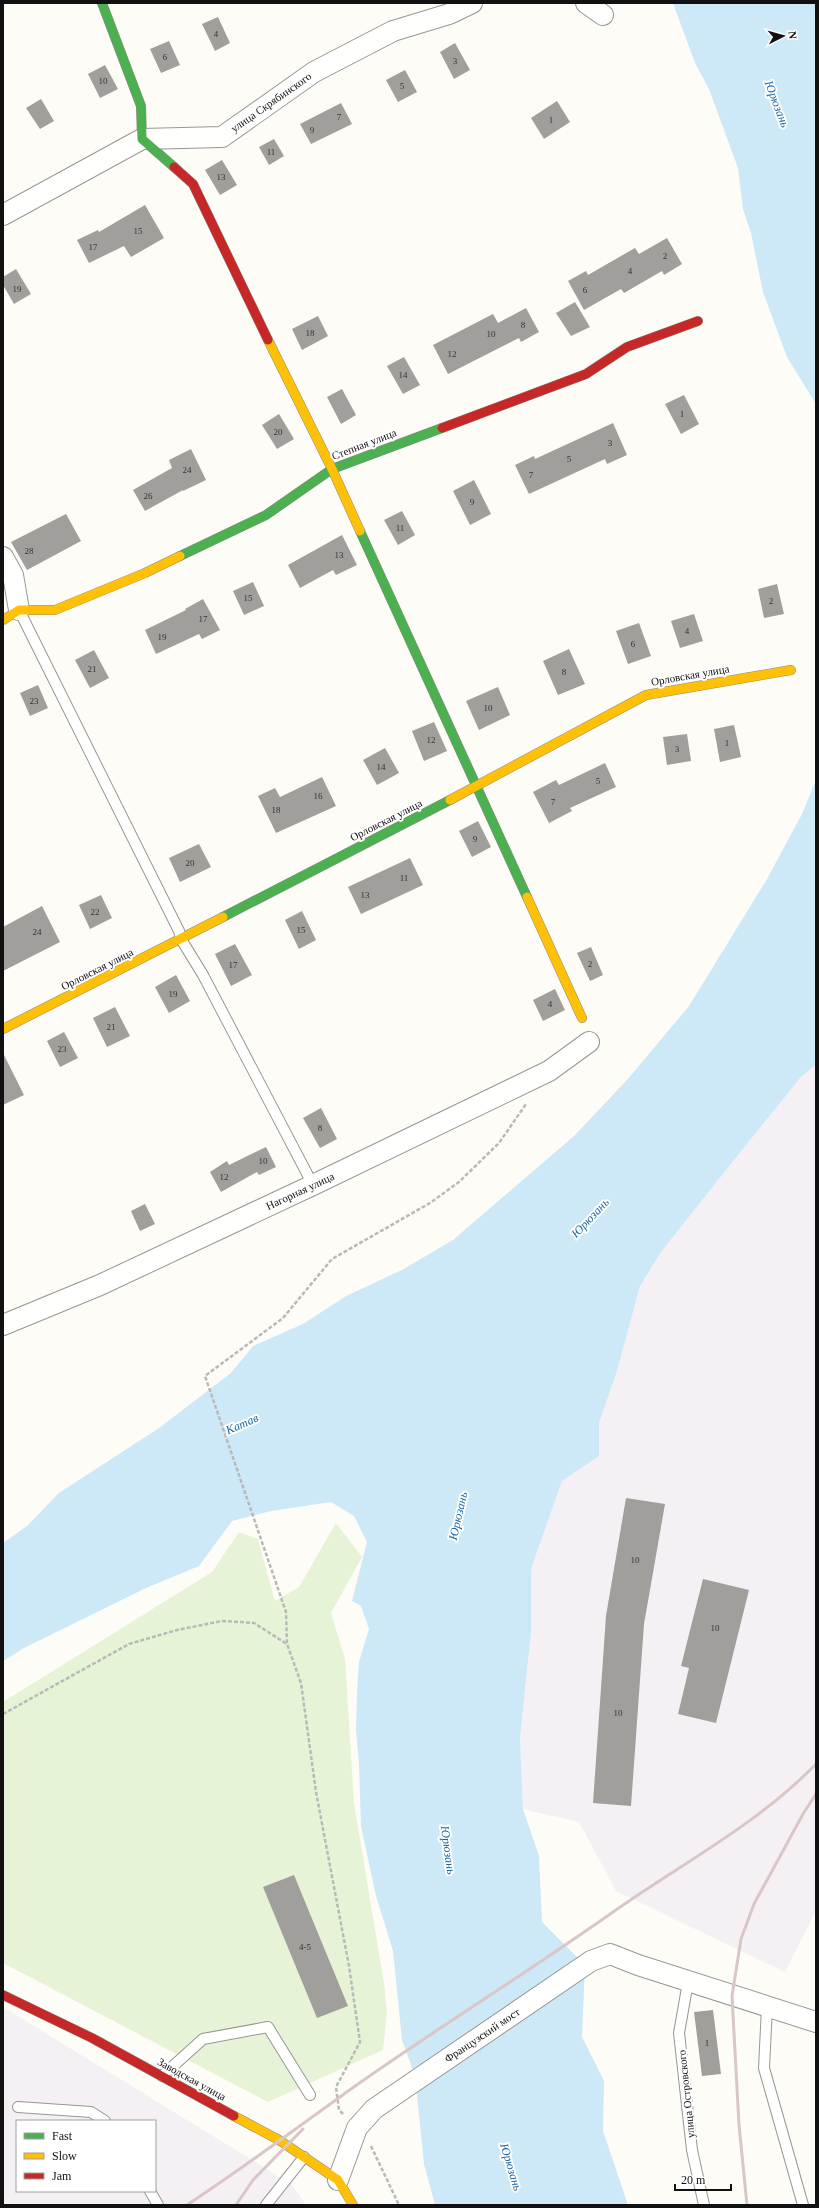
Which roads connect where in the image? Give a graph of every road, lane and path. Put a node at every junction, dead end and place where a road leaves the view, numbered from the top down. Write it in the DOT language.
graph roads {
  1 [pos="102,3"];
  2 [pos="472,3"];
  3 [pos="586,3"];
  4 [pos="603,15"];
  5 [pos="142,139"];
  6 [pos="3,215"];
  7 [pos="698,321"];
  8 [pos="332,469"];
  9 [pos="3,557"];
  10 [pos="11,615"];
  11 [pos="790,670"];
  12 [pos="478,786"];
  13 [pos="181,940"];
  14 [pos="582,1018"];
  15 [pos="3,1030"];
  16 [pos="589,1042"];
  17 [pos="530,1097"];
  18 [pos="313,1185"];
  19 [pos="3,1325"];
  20 [pos="287,1644"];
  21 [pos="3,1714"];
  22 [pos="688,1982"];
  23 [pos="3,1995"];
  24 [pos="767,2007"];
  25 [pos="816,2022"];
  26 [pos="162,2076"];
  27 [pos="310,2095"];
  28 [pos="18,2107"];
  29 [pos="103,2120"];
  30 [pos="357,2128"];
  31 [pos="304,2158"];
  32 [pos="338,2180"];
  33 [pos="151,2192"];
  34 [pos="158,2205"];
  35 [pos="266,2205"];
  36 [pos="353,2205"];
  37 [pos="399,2205"];
  38 [pos="704,2205"];
  39 [pos="803,2205"];
  1 -- 5 [label="street"];
  2 -- 5 [label="street, улица Скрябинского"];
  3 -- 4 [label="street"];
  5 -- 6 [label="street, улица Скрябинского"];
  5 -- 8 [label="street"];
  7 -- 8 [label="street, Степная улица"];
  8 -- 10 [label="street, Степная улица"];
  8 -- 12 [label="street"];
  9 -- 10 [label="street"];
  10 -- 13 [label="lane"];
  11 -- 12 [label="street, Орловская улица"];
  12 -- 13 [label="street, Орловская улица"];
  12 -- 14 [label="street"];
  13 -- 15 [label="street, Орловская улица"];
  13 -- 18 [label="lane"];
  16 -- 18 [label="street, Нагорная улица"];
  17 -- 20 [label="path"];
  18 -- 19 [label="street, Нагорная улица"];
  20 -- 21 [label="path"];
  20 -- 30 [label="path"];
  22 -- 24 [label="street, Французский мост"];
  22 -- 30 [label="street, Французский мост"];
  22 -- 38 [label="lane, улица Островского"];
  23 -- 26 [label="street, Заводская улица"];
  24 -- 25 [label="street, Французский мост"];
  24 -- 39 [label="lane"];
  26 -- 27 [label="lane"];
  26 -- 31 [label="street, Заводская улица"];
  28 -- 29 [label="lane"];
  30 -- 32 [label="street"];
  30 -- 37 [label="path"];
  31 -- 32 [label="street, Заводская улица"];
  31 -- 35 [label="lane"];
  32 -- 36 [label="street, Заводская улица"];
  33 -- 34 [label="lane"];
}
